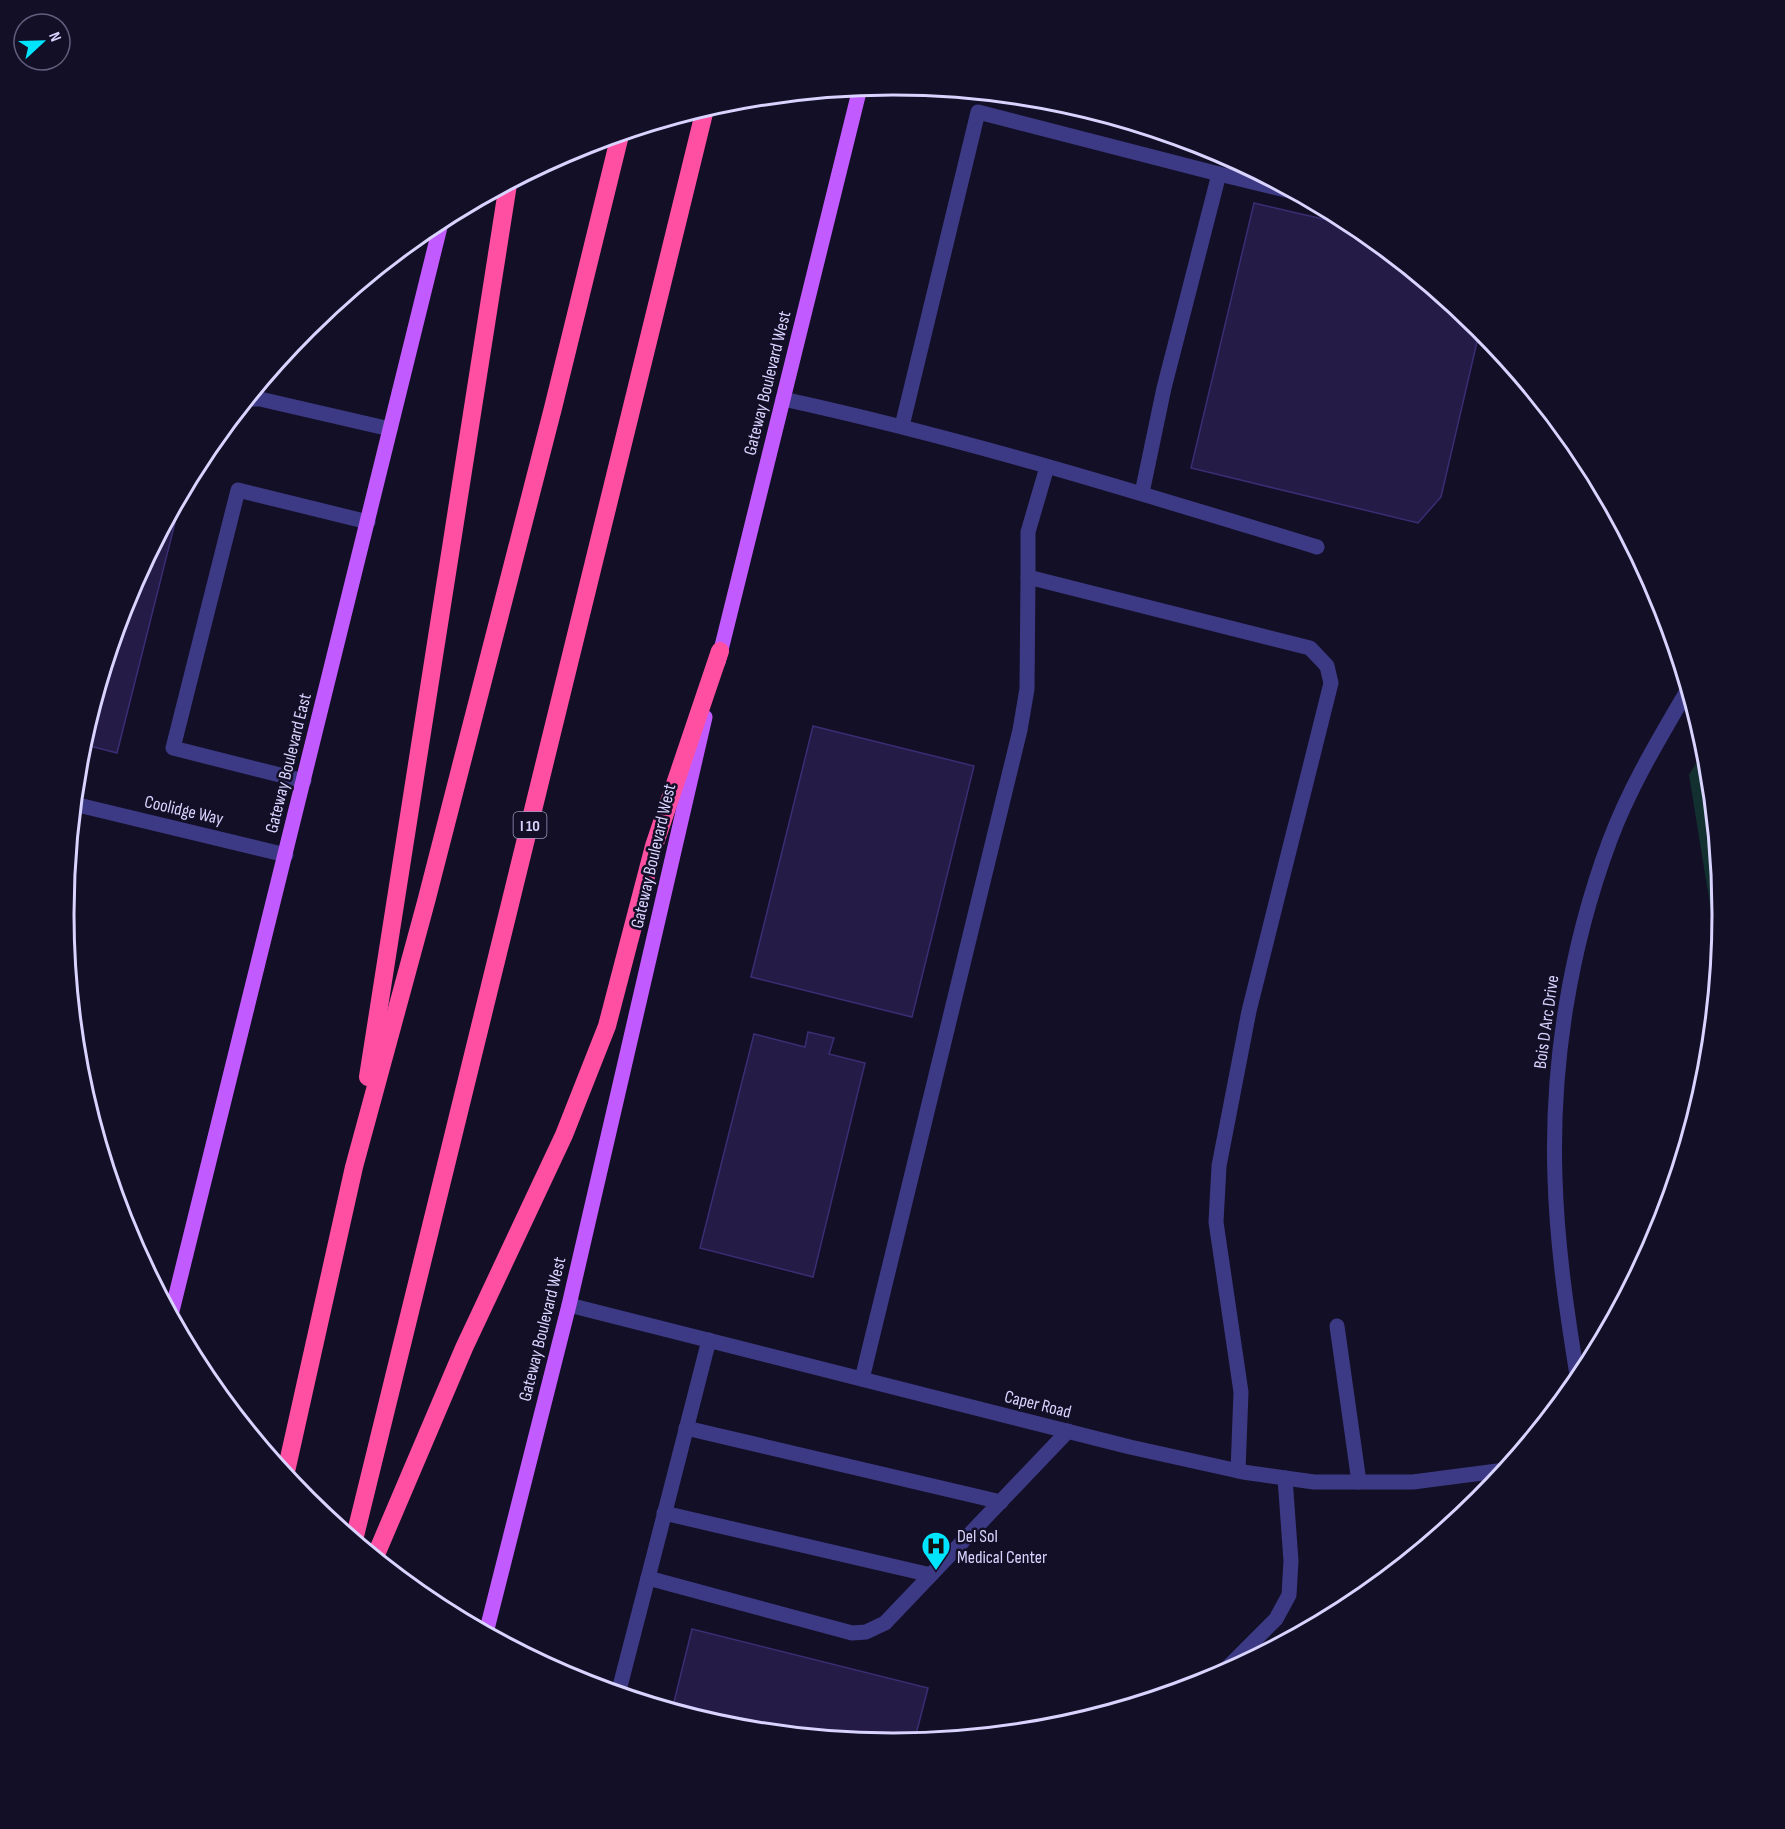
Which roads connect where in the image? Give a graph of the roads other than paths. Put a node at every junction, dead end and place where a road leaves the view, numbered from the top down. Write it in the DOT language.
graph roads {
  1 [pos="858,96"];
  2 [pos="703,118"];
  3 [pos="618,143"];
  4 [pos="1219,174"];
  5 [pos="1264,185"];
  6 [pos="507,192"];
  7 [pos="439,233"];
  8 [pos="257,399"];
  9 [pos="783,399"];
  10 [pos="902,426"];
  11 [pos="390,429"];
  12 [pos="1047,467"];
  13 [pos="1142,494"];
  14 [pos="368,522"];
  15 [pos="1317,547"];
  16 [pos="1028,577"];
  17 [pos="720,651"];
  18 [pos="1683,699"];
  19 [pos="304,781"];
  20 [pos="81,806"];
  21 [pos="286,855"];
  22 [pos="354,1167"];
  23 [pos="569,1305"];
  24 [pos="173,1306"];
  25 [pos="1337,1326"];
  26 [pos="709,1340"];
  27 [pos="1576,1366"];
  28 [pos="862,1379"];
  29 [pos="686,1428"];
  30 [pos="1068,1431"];
  31 [pos="287,1466"];
  32 [pos="1238,1471"];
  33 [pos="1493,1472"];
  34 [pos="1286,1478"];
  35 [pos="1359,1482"];
  36 [pos="1001,1502"];
  37 [pos="664,1514"];
  38 [pos="356,1533"];
  39 [pos="378,1551"];
  40 [pos="931,1575"];
  41 [pos="648,1578"];
  42 [pos="488,1626"];
  43 [pos="1239,1656"];
  44 [pos="620,1687"];
  1 -- 9 [label="main road, Gateway Boulevard West"];
  2 -- 38 [label="highway, I 10"];
  3 -- 22 [label="highway"];
  4 -- 5 [label="street"];
  4 -- 10 [label="street"];
  4 -- 13 [label="street"];
  6 -- 22 [label="highway"];
  7 -- 11 [label="main road, Gateway Boulevard East"];
  8 -- 11 [label="street"];
  9 -- 10 [label="street"];
  9 -- 17 [label="main road, Gateway Boulevard West"];
  10 -- 12 [label="street"];
  11 -- 14 [label="main road, Gateway Boulevard East"];
  12 -- 13 [label="street"];
  12 -- 16 [label="street"];
  13 -- 15 [label="street"];
  14 -- 19 [label="main road, Gateway Boulevard East"];
  14 -- 19 [label="street"];
  16 -- 28 [label="street"];
  16 -- 32 [label="street"];
  17 -- 23 [label="main road, Gateway Boulevard West"];
  17 -- 39 [label="highway"];
  18 -- 27 [label="street, Bois D Arc Drive"];
  19 -- 21 [label="main road, Gateway Boulevard East"];
  20 -- 21 [label="street, Coolidge Way"];
  21 -- 24 [label="main road, Gateway Boulevard East"];
  22 -- 31 [label="highway"];
  23 -- 26 [label="street, Caper Road"];
  23 -- 42 [label="main road, Gateway Boulevard West"];
  25 -- 35 [label="street"];
  26 -- 28 [label="street, Caper Road"];
  26 -- 29 [label="street"];
  28 -- 30 [label="street, Caper Road"];
  29 -- 36 [label="street"];
  29 -- 37 [label="street"];
  30 -- 32 [label="street, Caper Road"];
  30 -- 36 [label="street"];
  32 -- 34 [label="street, Caper Road"];
  33 -- 35 [label="street, Caper Road"];
  34 -- 35 [label="street, Caper Road"];
  34 -- 43 [label="street"];
  36 -- 40 [label="street"];
  37 -- 40 [label="street"];
  37 -- 41 [label="street"];
  40 -- 41 [label="street"];
  41 -- 44 [label="street"];
}
